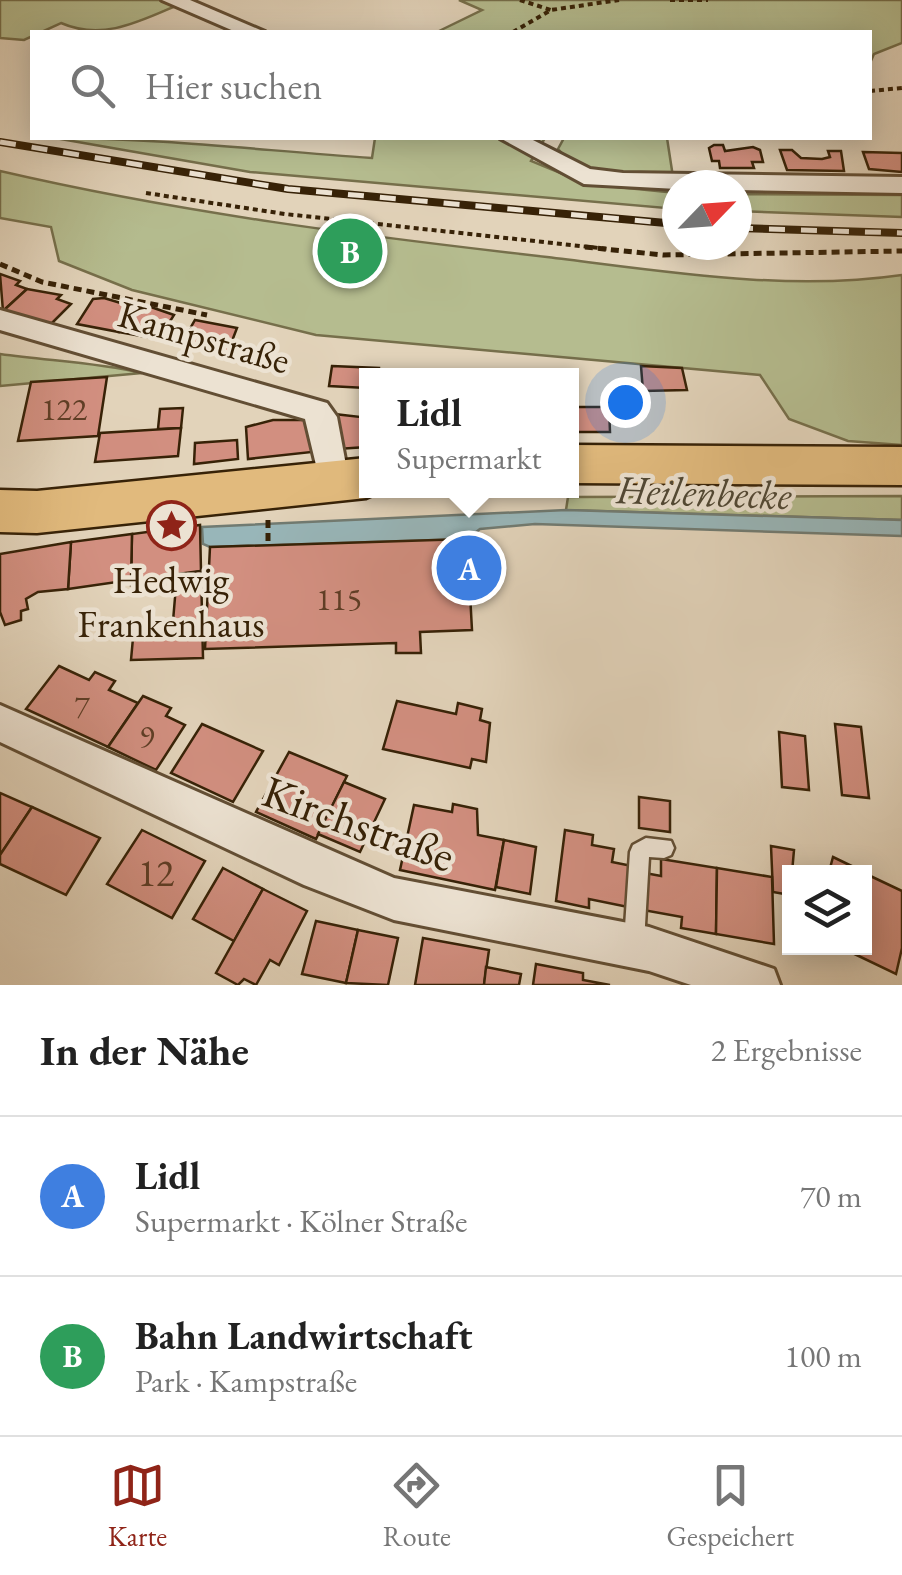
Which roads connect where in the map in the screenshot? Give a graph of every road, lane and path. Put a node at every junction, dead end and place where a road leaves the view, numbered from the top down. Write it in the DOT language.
graph roads {
  1 [pos="172,0"];
  2 [pos="520,0"];
  3 [pos="619,0"];
  4 [pos="670,0"];
  5 [pos="708,0"];
  6 [pos="551,10"];
  7 [pos="249,30"];
  8 [pos="517,30"];
  9 [pos="902,88"];
  10 [pos="872,91"];
  11 [pos="516,140"];
  12 [pos="902,184"];
  13 [pos="146,193"];
  14 [pos="902,251"];
  15 [pos="0,264"];
  16 [pos="207,315"];
  17 [pos="0,320"];
  18 [pos="579,464"];
  19 [pos="902,466"];
  20 [pos="350,480"];
  21 [pos="0,511"];
  22 [pos="268,517"];
  23 [pos="268,545"];
  24 [pos="0,723"];
  25 [pos="664,848"];
  26 [pos="634,946"];
  27 [pos="758,985"];
  1 -- 7 [label="street"];
  2 -- 6 [label="path"];
  3 -- 6 [label="path"];
  4 -- 5 [label="path"];
  6 -- 8 [label="path"];
  9 -- 10 [label="path"];
  11 -- 12 [label="street"];
  13 -- 14 [label="path"];
  15 -- 16 [label="path"];
  17 -- 20 [label="street, Kampstraße"];
  18 -- 19 [label="main road"];
  20 -- 21 [label="main road"];
  22 -- 23 [label="path"];
  24 -- 26 [label="street, Kirchstraße"];
  25 -- 26 [label="lane"];
  26 -- 27 [label="street, Kirchstraße"];
}
